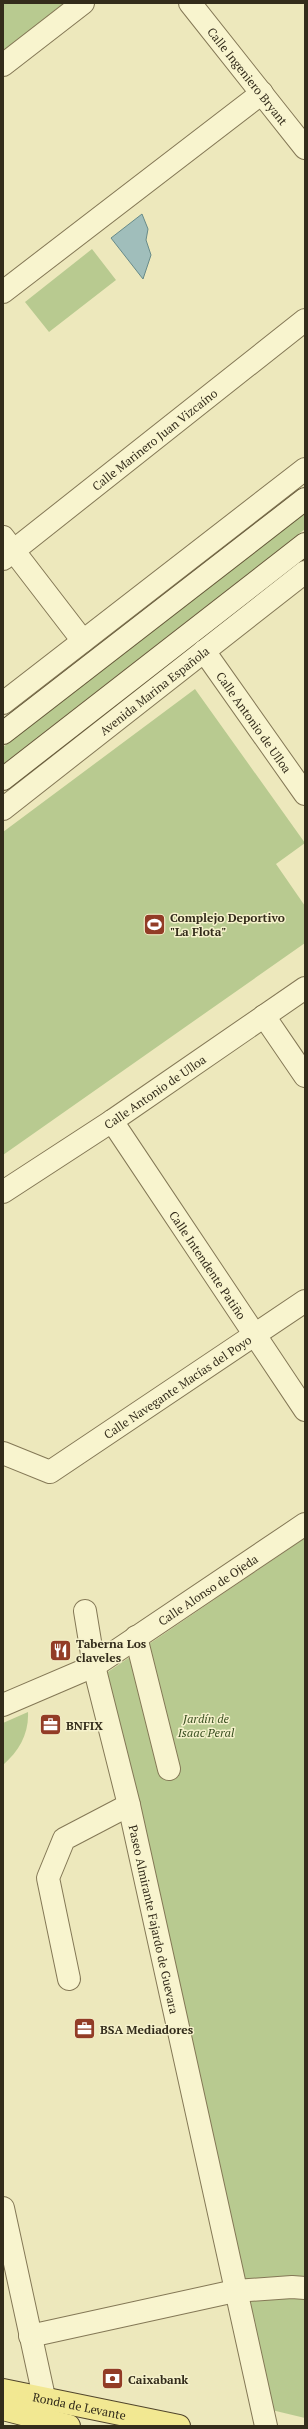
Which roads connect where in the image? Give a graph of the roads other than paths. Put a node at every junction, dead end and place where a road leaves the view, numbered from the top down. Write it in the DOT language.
graph roads {
  1 [pos="83,3"];
  2 [pos="190,3"];
  3 [pos="3,65"];
  4 [pos="262,93"];
  5 [pos="305,148"];
  6 [pos="3,292"];
  7 [pos="305,320"];
  8 [pos="305,469"];
  9 [pos="305,499"];
  10 [pos="305,544"];
  11 [pos="6,549"];
  12 [pos="305,572"];
  13 [pos="83,641"];
  14 [pos="204,651"];
  15 [pos="3,703"];
  16 [pos="3,733"];
  17 [pos="3,779"];
  18 [pos="305,794"];
  19 [pos="3,810"];
  20 [pos="305,988"];
  21 [pos="264,1016"];
  22 [pos="305,1076"];
  23 [pos="112,1121"];
  24 [pos="3,1192"];
  25 [pos="305,1301"];
  26 [pos="254,1336"];
  27 [pos="305,1410"];
  28 [pos="3,1453"];
  29 [pos="305,1524"];
  30 [pos="85,1610"];
  31 [pos="136,1637"];
  32 [pos="94,1666"];
  33 [pos="3,1706"];
  34 [pos="169,1769"];
  35 [pos="129,1805"];
  36 [pos="69,1979"];
  37 [pos="3,2208"];
  38 [pos="305,2288"];
  39 [pos="235,2291"];
  40 [pos="30,2336"];
  41 [pos="3,2390"];
  42 [pos="44,2397"];
  43 [pos="3,2409"];
  44 [pos="69,2426"];
  45 [pos="179,2426"];
  46 [pos="266,2426"];
  1 -- 3 [label="street"];
  2 -- 4 [label="street, Calle Ingeniero Bryant"];
  4 -- 5 [label="street, Calle Ingeniero Bryant"];
  4 -- 6 [label="street"];
  7 -- 11 [label="street, Calle Marinero Juan Vizcaíno"];
  8 -- 13 [label="street"];
  9 -- 16 [label="street"];
  10 -- 17 [label="street, Avenida Marina Española"];
  11 -- 13 [label="street"];
  12 -- 14 [label="street, Avenida Marina Española"];
  13 -- 15 [label="street"];
  14 -- 18 [label="street, Calle Antonio de Ulloa"];
  14 -- 19 [label="street, Avenida Marina Española"];
  20 -- 21 [label="street, Calle Antonio de Ulloa"];
  21 -- 22 [label="street"];
  21 -- 23 [label="street, Calle Antonio de Ulloa"];
  23 -- 24 [label="street, Calle Antonio de Ulloa"];
  23 -- 26 [label="street, Calle Intendente Patiño"];
  25 -- 26 [label="street, Calle Navegante Macías del Poyo"];
  26 -- 27 [label="street, Calle Intendente Patiño"];
  26 -- 28 [label="street, Calle Navegante Macías del Poyo"];
  29 -- 31 [label="street, Calle Alonso de Ojeda"];
  30 -- 32 [label="street, Paseo Almirante Fajardo de Guevara"];
  31 -- 32 [label="street, Calle Alonso de Ojeda"];
  31 -- 34 [label="street"];
  32 -- 33 [label="street, Calle Alonso de Ojeda"];
  32 -- 35 [label="street, Paseo Almirante Fajardo de Guevara"];
  35 -- 36 [label="street"];
  35 -- 39 [label="street, Paseo Almirante Fajardo de Guevara"];
  37 -- 40 [label="street"];
  38 -- 39 [label="street"];
  39 -- 40 [label="street"];
  39 -- 46 [label="street, Paseo Almirante Fajardo de Guevara"];
  40 -- 42 [label="street"];
  41 -- 42 [label="main road, Ronda de Levante"];
  42 -- 45 [label="main road, Ronda de Levante"];
  43 -- 44 [label="main road, Ronda de Levante"];
}
